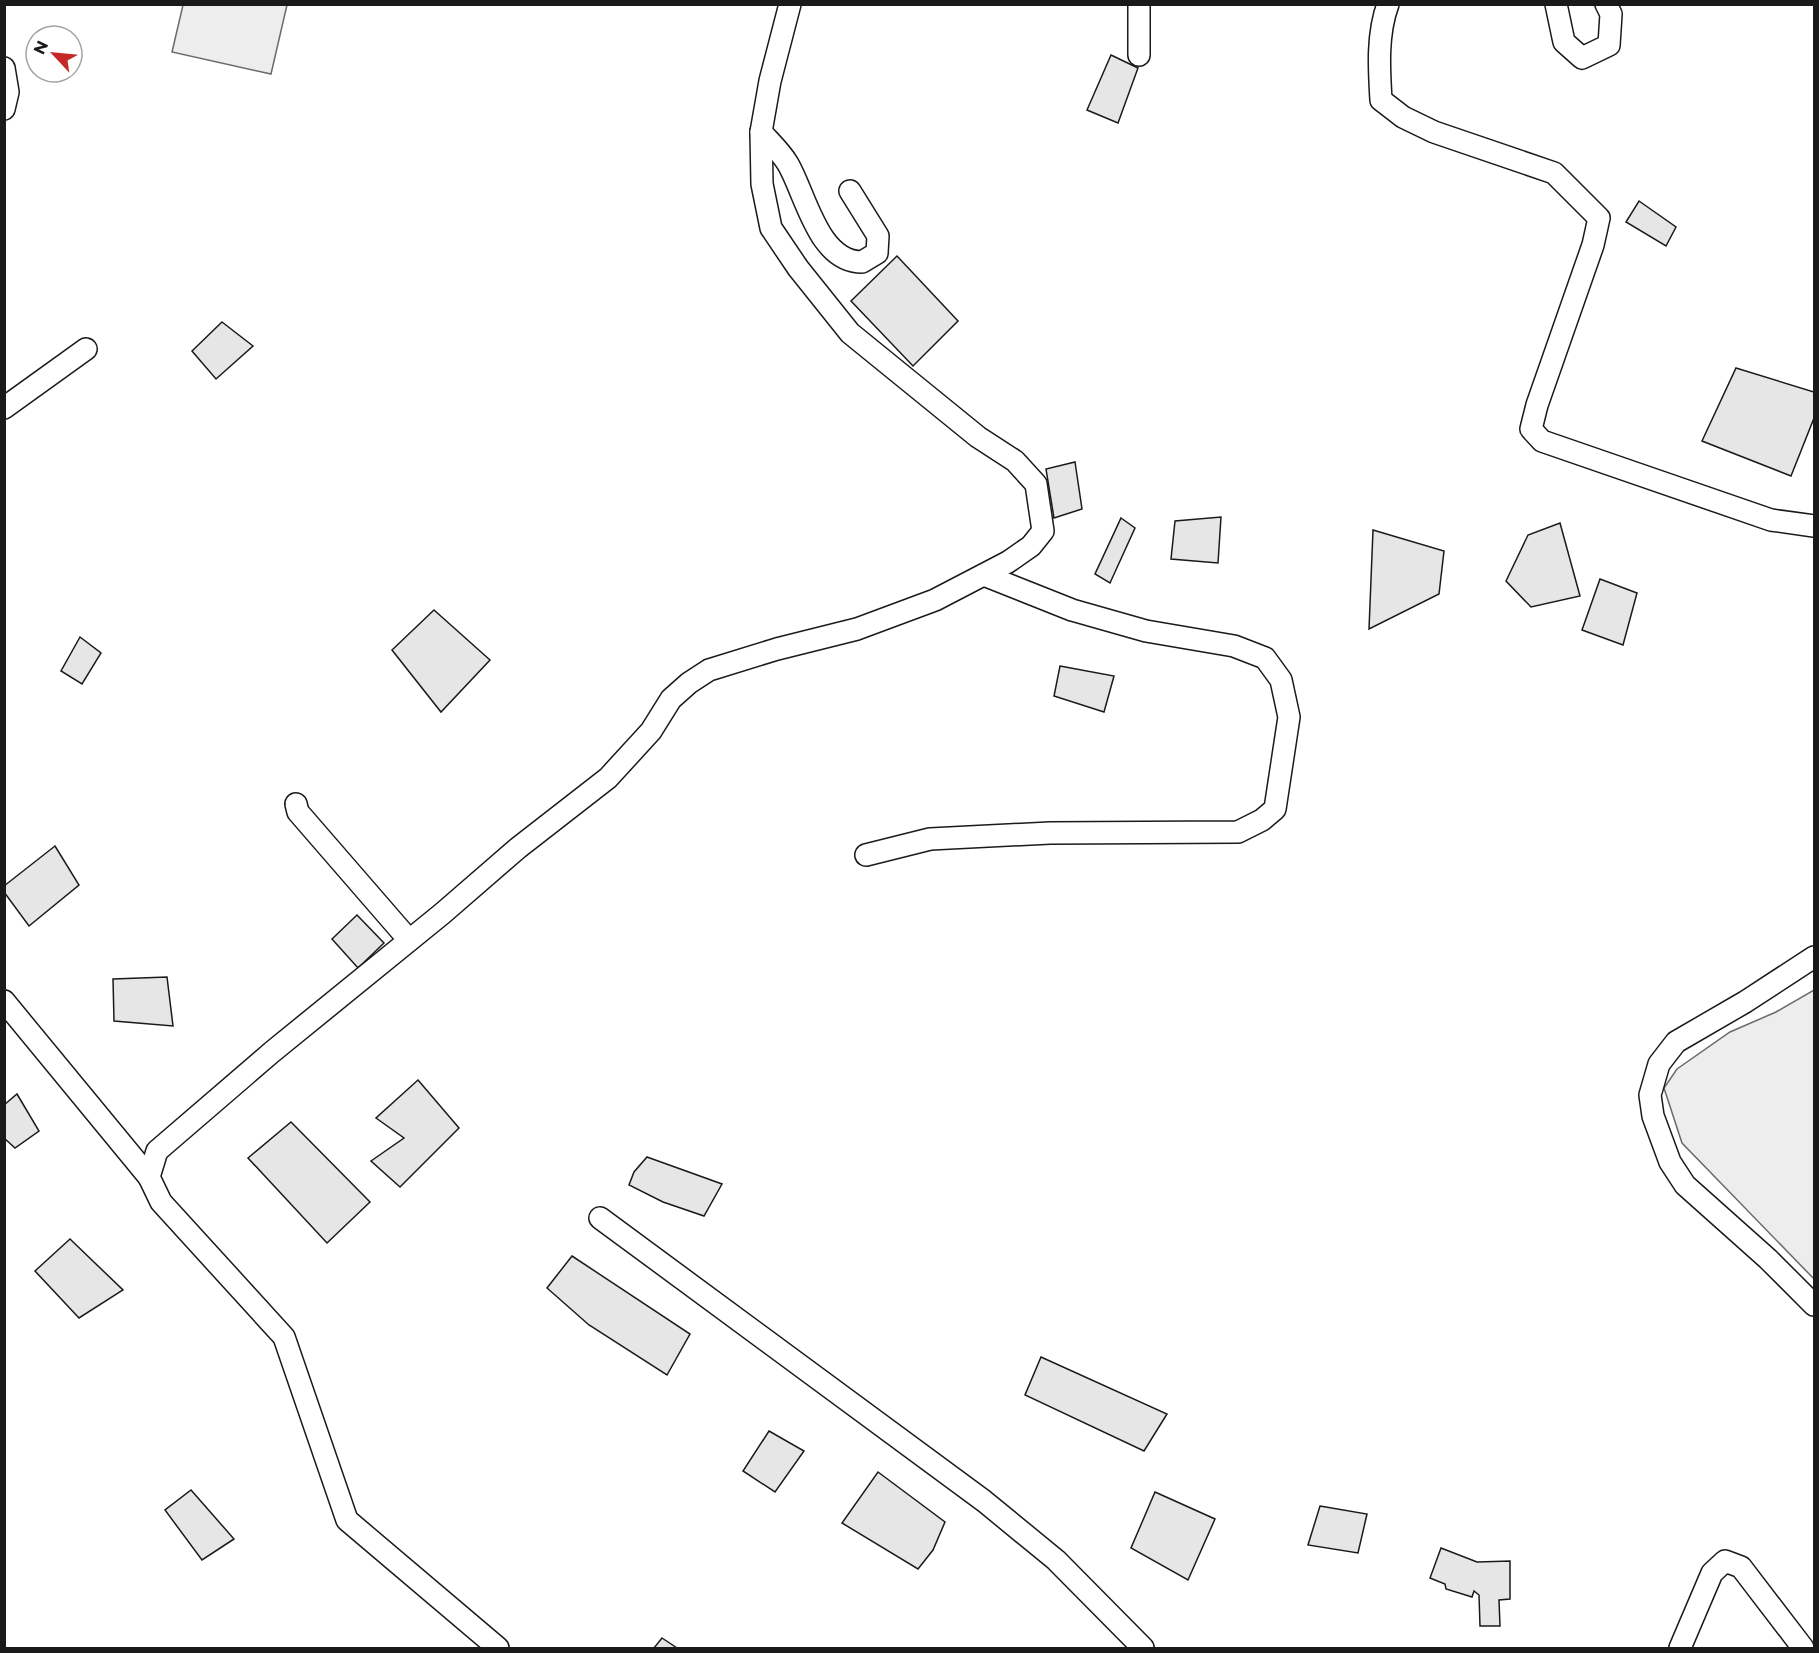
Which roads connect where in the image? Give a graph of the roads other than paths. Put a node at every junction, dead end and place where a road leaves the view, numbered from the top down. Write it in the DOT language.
graph roads {
  1 [pos="790,4"];
  2 [pos="1139,4"];
  3 [pos="1388,4"];
  4 [pos="1556,4"];
  5 [pos="1606,4"];
  6 [pos="1139,55"];
  7 [pos="4,68"];
  8 [pos="4,109"];
  9 [pos="761,132"];
  10 [pos="850,191"];
  11 [pos="86,349"];
  12 [pos="4,408"];
  13 [pos="1815,526"];
  14 [pos="984,575"];
  15 [pos="296,804"];
  16 [pos="866,855"];
  17 [pos="410,940"];
  18 [pos="1815,957"];
  19 [pos="4,1001"];
  20 [pos="149,1177"];
  21 [pos="600,1218"];
  22 [pos="1815,1305"];
  23 [pos="498,1648"];
  24 [pos="1143,1648"];
  25 [pos="1680,1648"];
  26 [pos="1803,1648"];
  1 -- 9 [label="street"];
  2 -- 6 [label="street"];
  3 -- 13 [label="street"];
  4 -- 5 [label="street"];
  7 -- 8 [label="street"];
  9 -- 10 [label="street"];
  9 -- 14 [label="street"];
  11 -- 12 [label="street"];
  14 -- 16 [label="street"];
  14 -- 17 [label="street"];
  15 -- 17 [label="street"];
  17 -- 20 [label="street"];
  18 -- 22 [label="street"];
  19 -- 20 [label="street"];
  20 -- 23 [label="street"];
  21 -- 24 [label="street"];
  25 -- 26 [label="street"];
}
